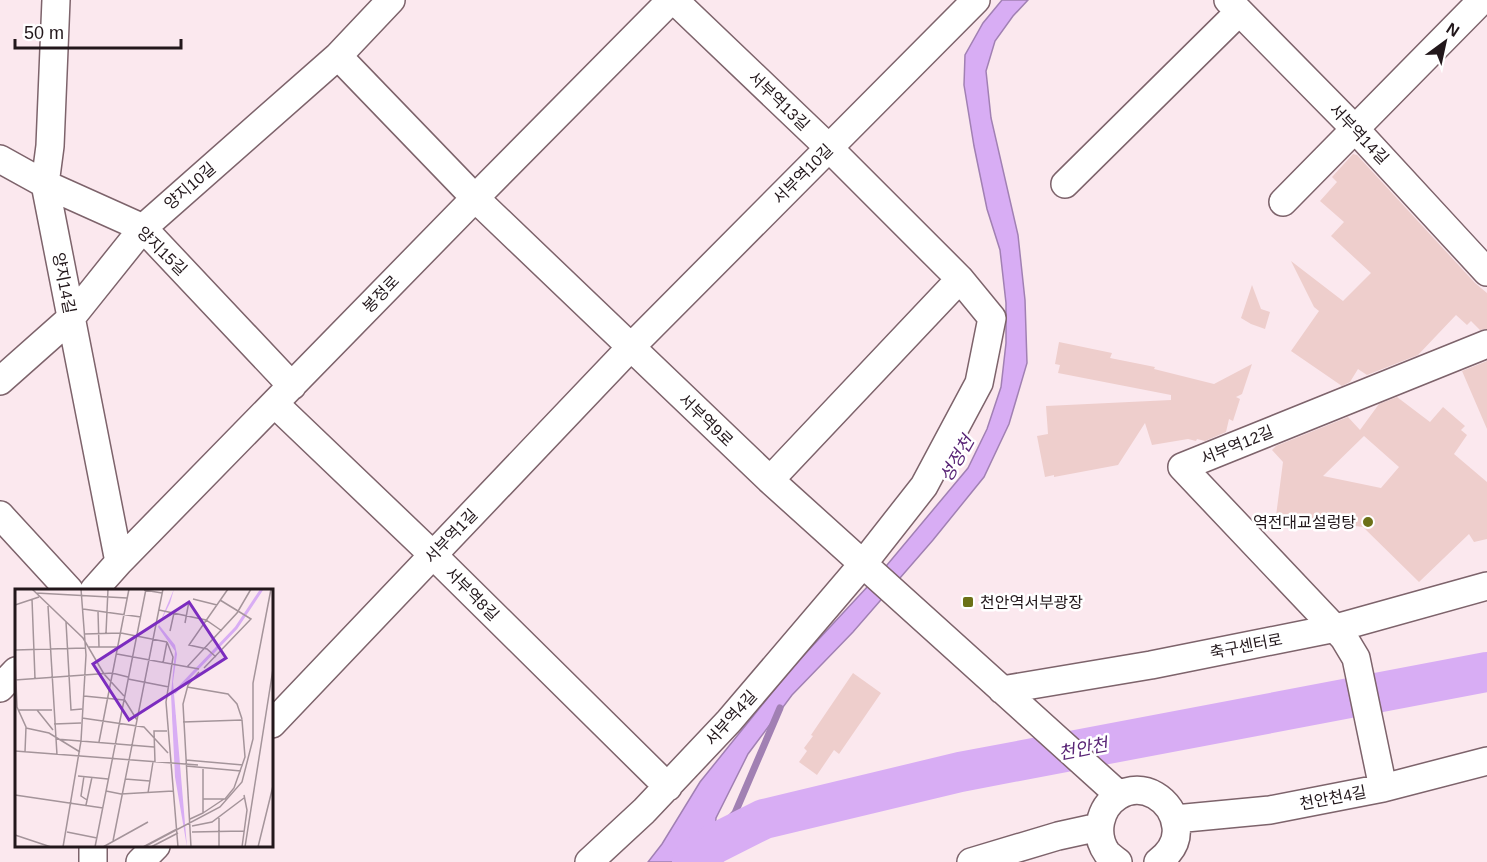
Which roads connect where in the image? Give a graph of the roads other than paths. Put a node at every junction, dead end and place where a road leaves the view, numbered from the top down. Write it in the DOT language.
graph roads {
  1 [pos="56,0"];
  2 [pos="391,0"];
  3 [pos="672,0"];
  4 [pos="976,0"];
  5 [pos="1482,0"];
  6 [pos="1234,6"];
  7 [pos="338,56"];
  8 [pos="1355,129"];
  9 [pos="829,148"];
  10 [pos="0,159"];
  11 [pos="45,184"];
  12 [pos="1065,184"];
  13 [pos="475,198"];
  14 [pos="1283,202"];
  15 [pos="142,228"];
  16 [pos="1487,272"];
  17 [pos="960,279"];
  18 [pos="71,318"];
  19 [pos="1487,344"];
  20 [pos="630,348"];
  21 [pos="0,381"];
  22 [pos="283,395"];
  23 [pos="770,480"];
  24 [pos="0,515"];
  25 [pos="433,555"];
  26 [pos="119,562"];
  27 [pos="862,565"];
  28 [pos="1487,586"];
  29 [pos="67,589"];
  30 [pos="97,589"];
  31 [pos="1336,628"];
  32 [pos="15,672"];
  33 [pos="0,688"];
  34 [pos="1008,694"];
  35 [pos="273,723"];
  36 [pos="1487,761"];
  37 [pos="668,787"];
  38 [pos="1383,788"];
  39 [pos="1119,795"];
  40 [pos="1175,819"];
  41 [pos="1099,827"];
  42 [pos="155,847"];
  43 [pos="140,862"];
  44 [pos="589,862"];
  45 [pos="971,862"];
  46 [pos="1118,862"];
  47 [pos="1158,862"];
  1 -- 11 [label="street, 양지14길"];
  2 -- 7 [label="street, 양지10길"];
  3 -- 9 [label="street, 서부역13길"];
  3 -- 13 [label="street, 봉정로"];
  4 -- 9 [label="street, 서부역10길"];
  5 -- 8 [label="street"];
  6 -- 8 [label="street, 서부역14길"];
  6 -- 12 [label="street"];
  7 -- 13 [label="street, 서부역9로"];
  7 -- 15 [label="street, 양지10길"];
  8 -- 14 [label="street"];
  8 -- 16 [label="street, 서부역14길"];
  9 -- 17 [label="street, 서부역13길"];
  9 -- 20 [label="street, 서부역10길"];
  10 -- 11 [label="street, 양지15길"];
  11 -- 15 [label="street, 양지15길"];
  11 -- 18 [label="street, 양지14길"];
  13 -- 20 [label="street, 서부역9로"];
  13 -- 22 [label="street, 봉정로"];
  15 -- 18 [label="street, 양지10길"];
  15 -- 22 [label="street, 양지15길"];
  17 -- 23 [label="street"];
  17 -- 27 [label="street, 서부역4길"];
  18 -- 21 [label="street, 양지10길"];
  18 -- 26 [label="street, 양지14길"];
  19 -- 31 [label="street, 서부역12길"];
  20 -- 23 [label="street, 서부역9로"];
  20 -- 25 [label="street, 서부역1길"];
  22 -- 25 [label="street, 서부역8길"];
  22 -- 26 [label="street, 봉정로"];
  23 -- 27 [label="street, 서부역9로"];
  24 -- 29 [label="street"];
  25 -- 35 [label="street, 서부역1길"];
  25 -- 37 [label="street, 서부역8길"];
  26 -- 30 [label="street, 봉정로"];
  27 -- 34 [label="street, 서부역9로"];
  27 -- 37 [label="street, 서부역4길"];
  28 -- 31 [label="street, 축구센터로"];
  31 -- 34 [label="street, 축구센터로"];
  31 -- 38 [label="street, 서부역12길"];
  32 -- 33 [label="street"];
  34 -- 39 [label="street"];
  36 -- 38 [label="street, 천안천4길"];
  37 -- 44 [label="street, 서부역4길"];
  38 -- 40 [label="street, 천안천4길"];
  39 -- 40 [label="street"];
  39 -- 41 [label="street"];
  40 -- 47 [label="street"];
  41 -- 45 [label="street"];
  41 -- 46 [label="street"];
  42 -- 43 [label="street"];
}
